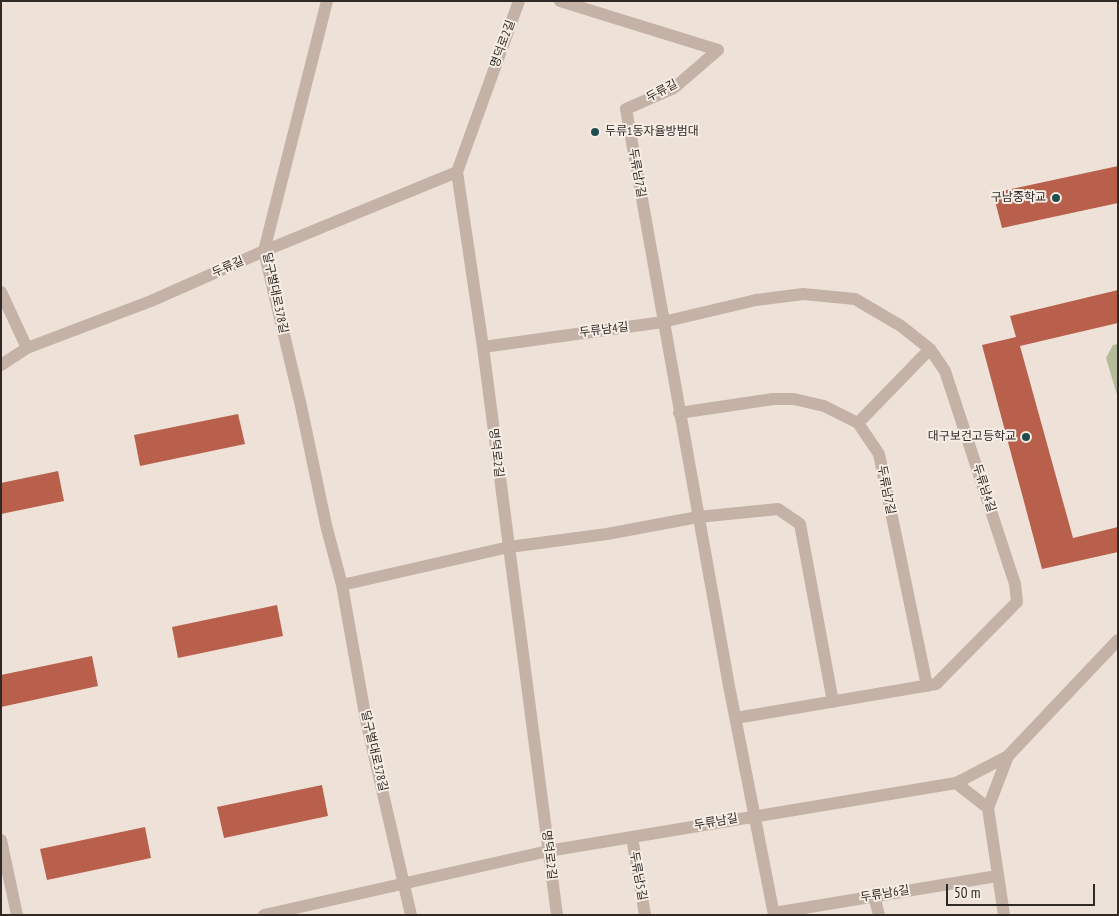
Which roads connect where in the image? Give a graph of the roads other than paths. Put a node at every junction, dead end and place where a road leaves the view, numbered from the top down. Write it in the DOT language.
graph roads {
  1 [pos="328,1"];
  2 [pos="519,1"];
  3 [pos="560,1"];
  4 [pos="626,109"];
  5 [pos="458,172"];
  6 [pos="264,251"];
  7 [pos="1,292"];
  8 [pos="663,322"];
  9 [pos="483,347"];
  10 [pos="27,348"];
  11 [pos="930,349"];
  12 [pos="1,365"];
  13 [pos="679,413"];
  14 [pos="858,423"];
  15 [pos="698,518"];
  16 [pos="509,547"];
  17 [pos="342,586"];
  18 [pos="1118,640"];
  19 [pos="927,686"];
  20 [pos="833,702"];
  21 [pos="736,718"];
  22 [pos="1008,756"];
  23 [pos="956,783"];
  24 [pos="988,808"];
  25 [pos="755,816"];
  26 [pos="632,837"];
  27 [pos="1,840"];
  28 [pos="548,851"];
  29 [pos="996,876"];
  30 [pos="404,883"];
  31 [pos="874,896"];
  32 [pos="774,914"];
  33 [pos="17,915"];
  34 [pos="264,915"];
  35 [pos="411,915"];
  36 [pos="557,915"];
  37 [pos="645,915"];
  38 [pos="879,915"];
  39 [pos="1004,915"];
  1 -- 6 [label="street, 달구벌대로378길"];
  2 -- 5 [label="street, 명덕로2길"];
  3 -- 4 [label="street, 두류길"];
  4 -- 8 [label="street, 두류남7길"];
  5 -- 6 [label="street, 두류길"];
  5 -- 9 [label="street, 명덕로2길"];
  6 -- 10 [label="street, 두류길"];
  6 -- 17 [label="street, 달구벌대로378길"];
  7 -- 10 [label="street"];
  8 -- 9 [label="street, 두류남4길"];
  8 -- 11 [label="street, 두류남4길"];
  8 -- 13 [label="street, 두류남7길"];
  9 -- 16 [label="street, 명덕로2길"];
  10 -- 12 [label="street, 두류길"];
  11 -- 14 [label="street"];
  11 -- 19 [label="street, 두류남4길"];
  13 -- 14 [label="street, 두류남7길"];
  13 -- 15 [label="street, 두류남7길"];
  14 -- 19 [label="street, 두류남7길"];
  15 -- 16 [label="street"];
  15 -- 20 [label="street"];
  15 -- 21 [label="street, 두류남7길"];
  16 -- 17 [label="street"];
  16 -- 28 [label="street, 명덕로2길"];
  17 -- 30 [label="street, 달구벌대로378길"];
  18 -- 22 [label="street, 두류남길"];
  19 -- 20 [label="street, 두류남4길"];
  20 -- 21 [label="street, 두류남4길"];
  21 -- 25 [label="street, 두류남7길"];
  22 -- 23 [label="street, 두류남길"];
  22 -- 24 [label="street"];
  23 -- 24 [label="street"];
  23 -- 25 [label="street, 두류남길"];
  24 -- 29 [label="street"];
  25 -- 26 [label="street, 두류남길"];
  25 -- 32 [label="street, 두류남6길"];
  26 -- 28 [label="street, 두류남길"];
  26 -- 37 [label="street, 두류남5길"];
  27 -- 33 [label="street"];
  28 -- 30 [label="street, 두류남길"];
  28 -- 36 [label="street, 명덕로2길"];
  29 -- 31 [label="street, 두류남6길"];
  29 -- 39 [label="street"];
  30 -- 34 [label="street, 두류남길"];
  30 -- 35 [label="street, 달구벌대로378길"];
  31 -- 32 [label="street, 두류남6길"];
  31 -- 38 [label="street"];
}
